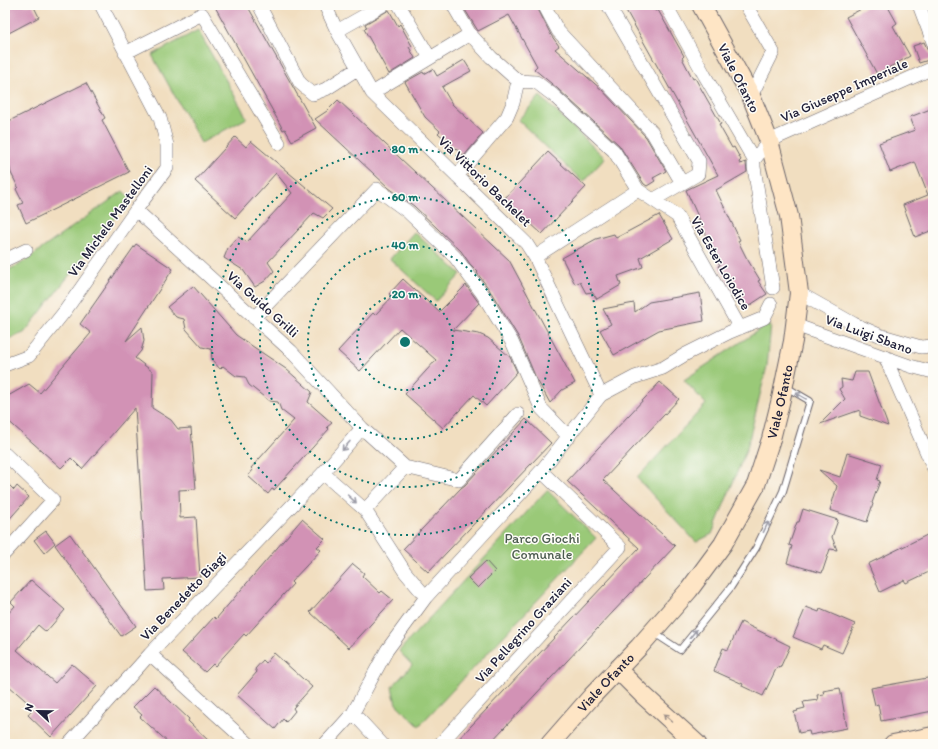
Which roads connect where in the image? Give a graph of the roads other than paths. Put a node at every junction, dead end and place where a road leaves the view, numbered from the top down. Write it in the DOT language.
graph roads {
  1 [pos="101,5"];
  2 [pos="259,5"];
  3 [pos="325,5"];
  4 [pos="383,5"];
  5 [pos="399,5"];
  6 [pos="453,5"];
  7 [pos="544,5"];
  8 [pos="608,5"];
  9 [pos="666,5"];
  10 [pos="700,5"];
  11 [pos="746,5"];
  12 [pos="919,5"];
  13 [pos="200,9"];
  14 [pos="337,31"];
  15 [pos="470,34"];
  16 [pos="933,42"];
  17 [pos="125,53"];
  18 [pos="430,58"];
  19 [pos="933,68"];
  20 [pos="358,69"];
  21 [pos="518,81"];
  22 [pos="372,93"];
  23 [pos="751,96"];
  24 [pos="769,140"];
  25 [pos="279,143"];
  26 [pos="754,160"];
  27 [pos="457,176"];
  28 [pos="682,183"];
  29 [pos="638,190"];
  30 [pos="653,200"];
  31 [pos="136,210"];
  32 [pos="26,250"];
  33 [pos="534,257"];
  34 [pos="5,260"];
  35 [pos="772,288"];
  36 [pos="799,293"];
  37 [pos="771,304"];
  38 [pos="254,318"];
  39 [pos="795,325"];
  40 [pos="740,328"];
  41 [pos="933,346"];
  42 [pos="885,357"];
  43 [pos="5,365"];
  44 [pos="933,372"];
  45 [pos="784,386"];
  46 [pos="601,395"];
  47 [pos="518,414"];
  48 [pos="362,428"];
  49 [pos="569,437"];
  50 [pos="5,454"];
  51 [pos="405,467"];
  52 [pos="933,467"];
  53 [pos="541,470"];
  54 [pos="323,473"];
  55 [pos="365,510"];
  56 [pos="5,554"];
  57 [pos="426,597"];
  58 [pos="652,632"];
  59 [pos="150,654"];
  60 [pos="617,669"];
  61 [pos="353,713"];
  62 [pos="933,736"];
  63 [pos="69,744"];
  64 [pos="249,744"];
  65 [pos="325,744"];
  66 [pos="382,744"];
  67 [pos="440,744"];
  68 [pos="550,744"];
  69 [pos="697,744"];
  70 [pos="892,744"];
  1 -- 17 [label="street, Via Michele Mastelloni"];
  2 -- 20 [label="street"];
  3 -- 14 [label="street, Via Vittorio Bachelet"];
  4 -- 14 [label="street"];
  5 -- 18 [label="street"];
  6 -- 15 [label="street"];
  7 -- 28 [label="street"];
  8 -- 28 [label="street"];
  9 -- 26 [label="street"];
  10 -- 23 [label="main road, Viale Ofanto"];
  11 -- 23 [label="street"];
  12 -- 16 [label="street"];
  13 -- 17 [label="street"];
  13 -- 25 [label="street"];
  14 -- 20 [label="street, Via Vittorio Bachelet"];
  15 -- 18 [label="street"];
  15 -- 21 [label="street"];
  17 -- 31 [label="street, Via Michele Mastelloni"];
  18 -- 22 [label="street"];
  19 -- 24 [label="street, Via Giuseppe Imperiale"];
  20 -- 22 [label="street, Via Vittorio Bachelet"];
  21 -- 27 [label="street"];
  21 -- 29 [label="street, Via Ester Loiodice"];
  22 -- 27 [label="street, Via Vittorio Bachelet"];
  23 -- 24 [label="main road, Viale Ofanto"];
  24 -- 26 [label="street"];
  24 -- 36 [label="main road, Viale Ofanto"];
  26 -- 35 [label="street"];
  27 -- 33 [label="street, Via Vittorio Bachelet"];
  28 -- 30 [label="street"];
  29 -- 30 [label="street, Via Ester Loiodice"];
  29 -- 33 [label="street"];
  30 -- 40 [label="street, Via Ester Loiodice"];
  31 -- 38 [label="street, Via Guido Grilli"];
  31 -- 43 [label="street, Via Michele Mastelloni"];
  32 -- 34 [label="street"];
  33 -- 46 [label="street, Via Vittorio Bachelet"];
  36 -- 39 [label="main road, Viale Ofanto"];
  36 -- 41 [label="street"];
  37 -- 40 [label="street"];
  38 -- 48 [label="street, Via Guido Grilli"];
  38 -- 49 [label="street"];
  39 -- 42 [label="street, Via Luigi Sbano"];
  39 -- 45 [label="main road, Viale Ofanto"];
  40 -- 46 [label="street"];
  42 -- 44 [label="street, Via Luigi Sbano"];
  42 -- 52 [label="street"];
  45 -- 58 [label="main road, Viale Ofanto"];
  58 -- 45 [label="lane, one-way"];
  46 -- 49 [label="street"];
  47 -- 51 [label="street"];
  48 -- 51 [label="street, Via Guido Grilli"];
  48 -- 54 [label="street, Via Benedetto Biagi, one-way"];
  49 -- 53 [label="street"];
  50 -- 56 [label="street"];
  51 -- 55 [label="street"];
  53 -- 57 [label="street"];
  53 -- 67 [label="street, Via Pellegrino Graziani"];
  54 -- 55 [label="street, one-way"];
  54 -- 59 [label="street, Via Benedetto Biagi"];
  55 -- 57 [label="street"];
  57 -- 61 [label="street"];
  58 -- 60 [label="main road, Viale Ofanto"];
  59 -- 63 [label="street, Via Benedetto Biagi"];
  59 -- 64 [label="street"];
  60 -- 68 [label="main road, Viale Ofanto"];
  69 -- 60 [label="main road, one-way"];
  61 -- 65 [label="street"];
  61 -- 66 [label="street"];
  62 -- 70 [label="main road"];
}
